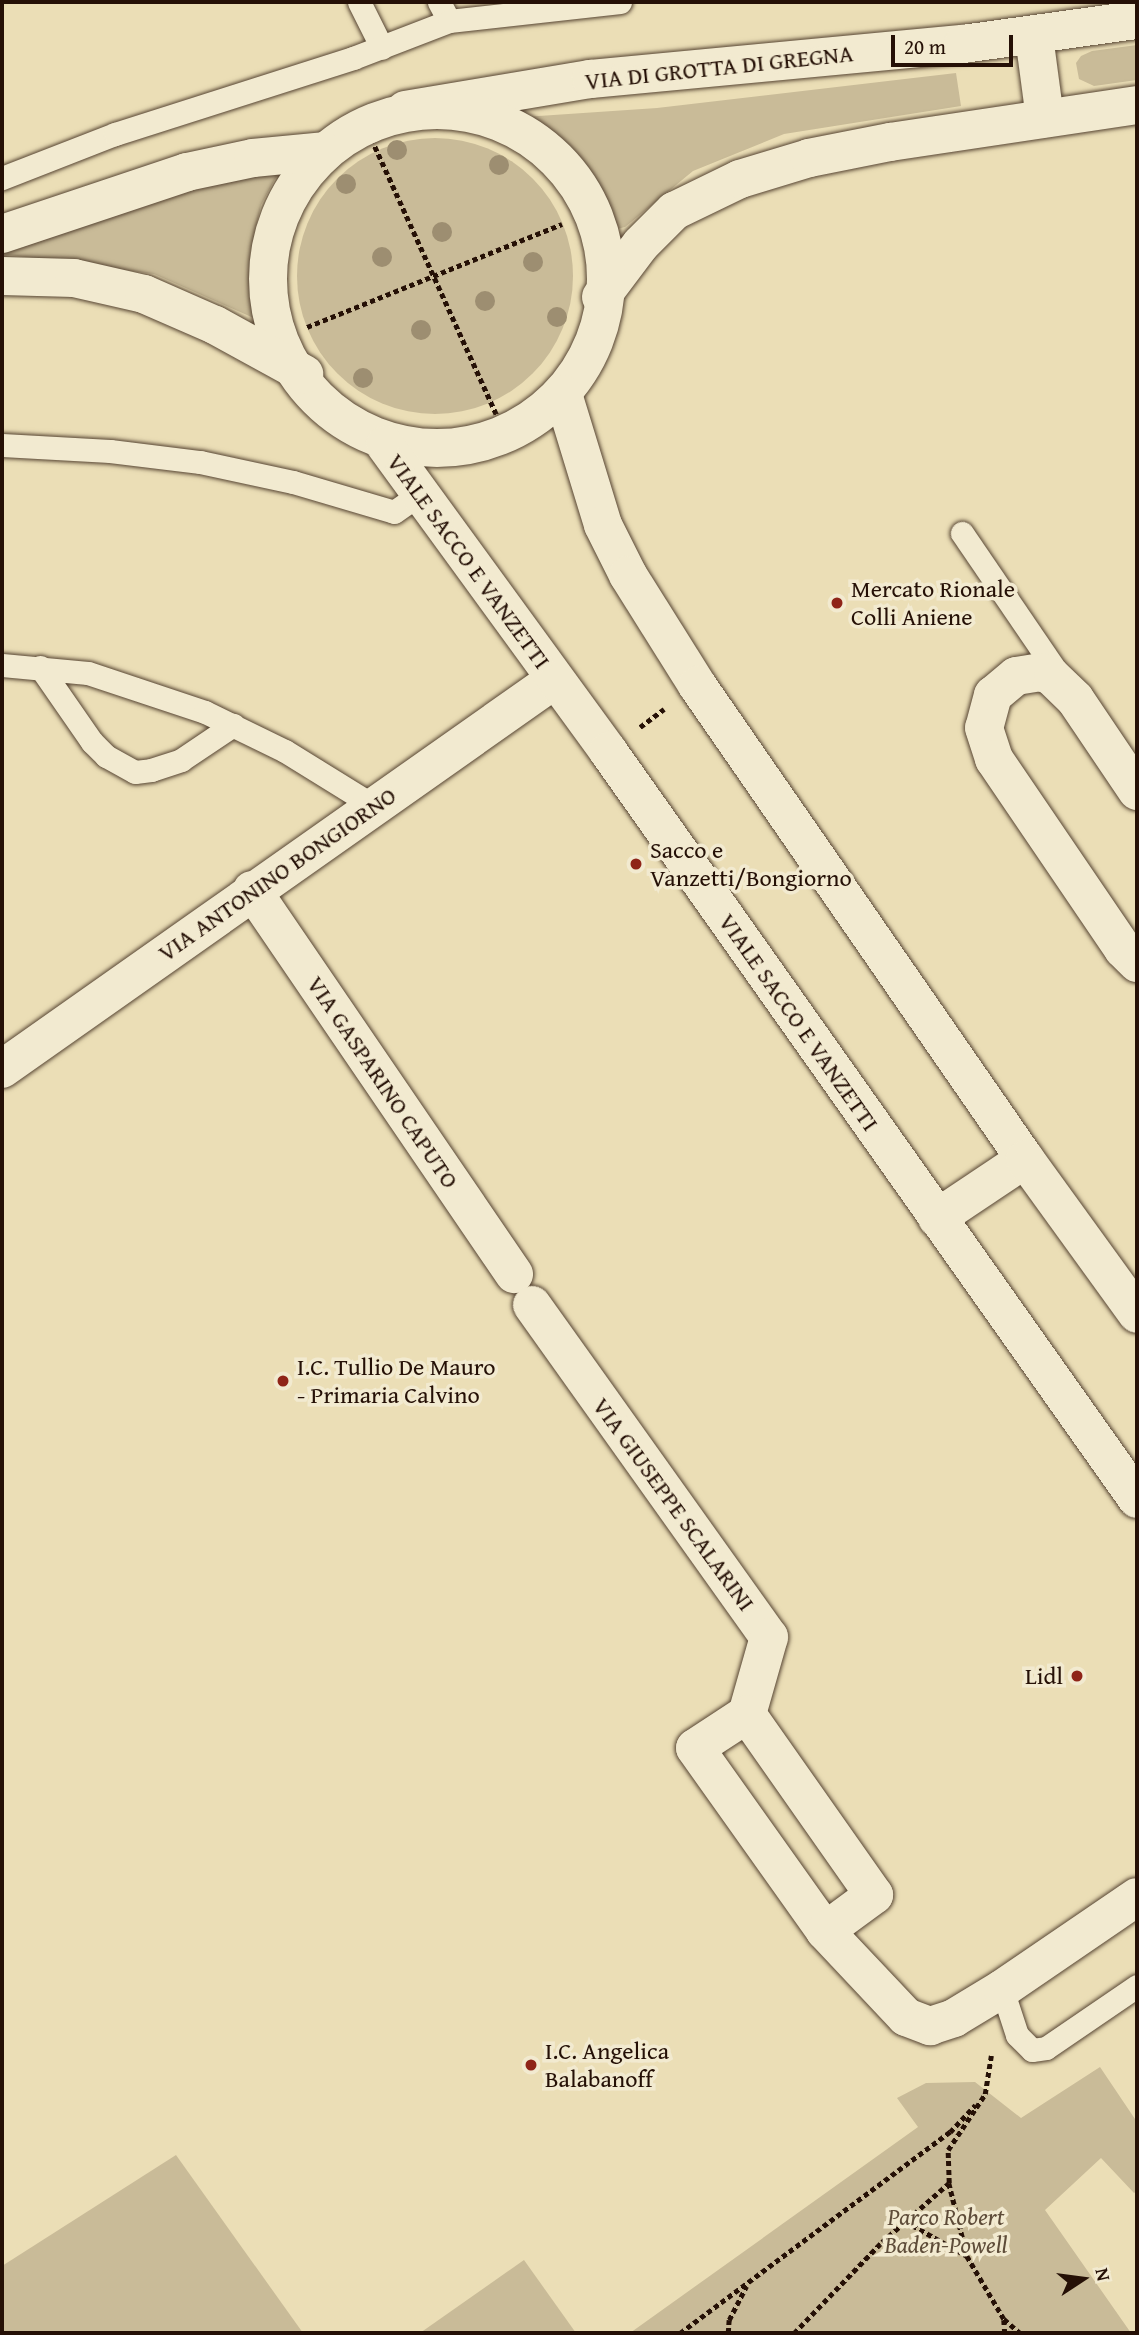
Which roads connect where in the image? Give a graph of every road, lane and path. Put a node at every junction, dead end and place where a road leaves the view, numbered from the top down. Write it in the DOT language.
graph roads {
  1 [pos="359,2"];
  2 [pos="620,2"];
  3 [pos="444,12"];
  4 [pos="1113,16"];
  5 [pos="1034,36"];
  6 [pos="382,48"];
  7 [pos="1137,105"];
  8 [pos="405,110"];
  9 [pos="1045,118"];
  10 [pos="364,124"];
  11 [pos="324,151"];
  12 [pos="2,178"];
  13 [pos="562,224"];
  14 [pos="2,234"];
  15 [pos="2,276"];
  16 [pos="432,276"];
  17 [pos="601,297"];
  18 [pos="307,327"];
  19 [pos="304,374"];
  20 [pos="563,394"];
  21 [pos="507,437"];
  22 [pos="385,444"];
  23 [pos="2,445"];
  24 [pos="420,494"];
  25 [pos="962,533"];
  26 [pos="2,665"];
  27 [pos="40,667"];
  28 [pos="554,680"];
  29 [pos="1075,699"];
  30 [pos="665,708"];
  31 [pos="233,725"];
  32 [pos="632,733"];
  33 [pos="1137,791"];
  34 [pos="374,806"];
  35 [pos="252,890"];
  36 [pos="1137,963"];
  37 [pos="2,1069"];
  38 [pos="1025,1159"];
  39 [pos="937,1218"];
  40 [pos="523,1290"];
  41 [pos="1137,1314"];
  42 [pos="1137,1499"];
  43 [pos="747,1714"];
  44 [pos="1137,1897"];
  45 [pos="825,1931"];
  46 [pos="1137,1986"];
  47 [pos="1002,1989"];
  48 [pos="985,2094"];
  49 [pos="949,2183"];
  50 [pos="905,2221"];
  51 [pos="967,2256"];
  52 [pos="747,2286"];
  53 [pos="1003,2319"];
  54 [pos="680,2333"];
  55 [pos="728,2333"];
  56 [pos="794,2333"];
  57 [pos="1005,2333"];
  58 [pos="1020,2333"];
  1 -- 6 [label="lane"];
  2 -- 3 [label="lane"];
  3 -- 6 [label="lane"];
  4 -- 5 [label="street, VIA DI GROTTA DI GREGNA"];
  5 -- 8 [label="street, VIA DI GROTTA DI GREGNA"];
  5 -- 9 [label="street"];
  6 -- 12 [label="lane"];
  7 -- 9 [label="street, VIA DI GROTTA DI GREGNA"];
  8 -- 10 [label="street, VIA DI GROTTA DI GREGNA"];
  8 -- 17 [label="street, VIA DI GROTTA DI GREGNA"];
  9 -- 17 [label="street, VIA DI GROTTA DI GREGNA"];
  10 -- 11 [label="street, VIA DI GROTTA DI GREGNA"];
  10 -- 16 [label="path"];
  11 -- 14 [label="street"];
  11 -- 19 [label="street, VIA DI GROTTA DI GREGNA"];
  13 -- 16 [label="path"];
  15 -- 19 [label="street, VIA DI GROTTA DI GREGNA"];
  16 -- 18 [label="path"];
  16 -- 21 [label="path"];
  17 -- 20 [label="street, VIA DI GROTTA DI GREGNA"];
  19 -- 22 [label="street, VIA DI GROTTA DI GREGNA"];
  20 -- 21 [label="street, VIA DI GROTTA DI GREGNA"];
  20 -- 38 [label="street"];
  21 -- 22 [label="street, VIA DI GROTTA DI GREGNA"];
  22 -- 24 [label="street, VIALE SACCO E VANZETTI"];
  23 -- 24 [label="lane"];
  24 -- 28 [label="street, VIALE SACCO E VANZETTI"];
  25 -- 29 [label="lane"];
  26 -- 27 [label="lane"];
  27 -- 31 [label="lane"];
  27 -- 31 [label="lane"];
  28 -- 34 [label="street, VIA ANTONINO BONGIORNO"];
  28 -- 39 [label="street, VIALE SACCO E VANZETTI"];
  29 -- 33 [label="street"];
  29 -- 36 [label="street"];
  30 -- 32 [label="path"];
  31 -- 34 [label="lane"];
  34 -- 35 [label="street, VIA ANTONINO BONGIORNO"];
  35 -- 37 [label="street, VIA ANTONINO BONGIORNO"];
  35 -- 40 [label="street, VIA GASPARINO CAPUTO"];
  38 -- 39 [label="street"];
  38 -- 41 [label="street"];
  39 -- 42 [label="street, VIALE SACCO E VANZETTI"];
  40 -- 43 [label="street, VIA GIUSEPPE SCALARINI"];
  43 -- 45 [label="street"];
  43 -- 45 [label="street"];
  44 -- 47 [label="street"];
  45 -- 47 [label="street"];
  46 -- 47 [label="lane"];
  47 -- 48 [label="path"];
  48 -- 49 [label="path"];
  48 -- 52 [label="path"];
  49 -- 50 [label="path"];
  49 -- 51 [label="path"];
  50 -- 51 [label="path"];
  50 -- 56 [label="path"];
  51 -- 53 [label="path"];
  52 -- 54 [label="path"];
  52 -- 55 [label="path"];
  53 -- 57 [label="path"];
  53 -- 58 [label="path"];
}
